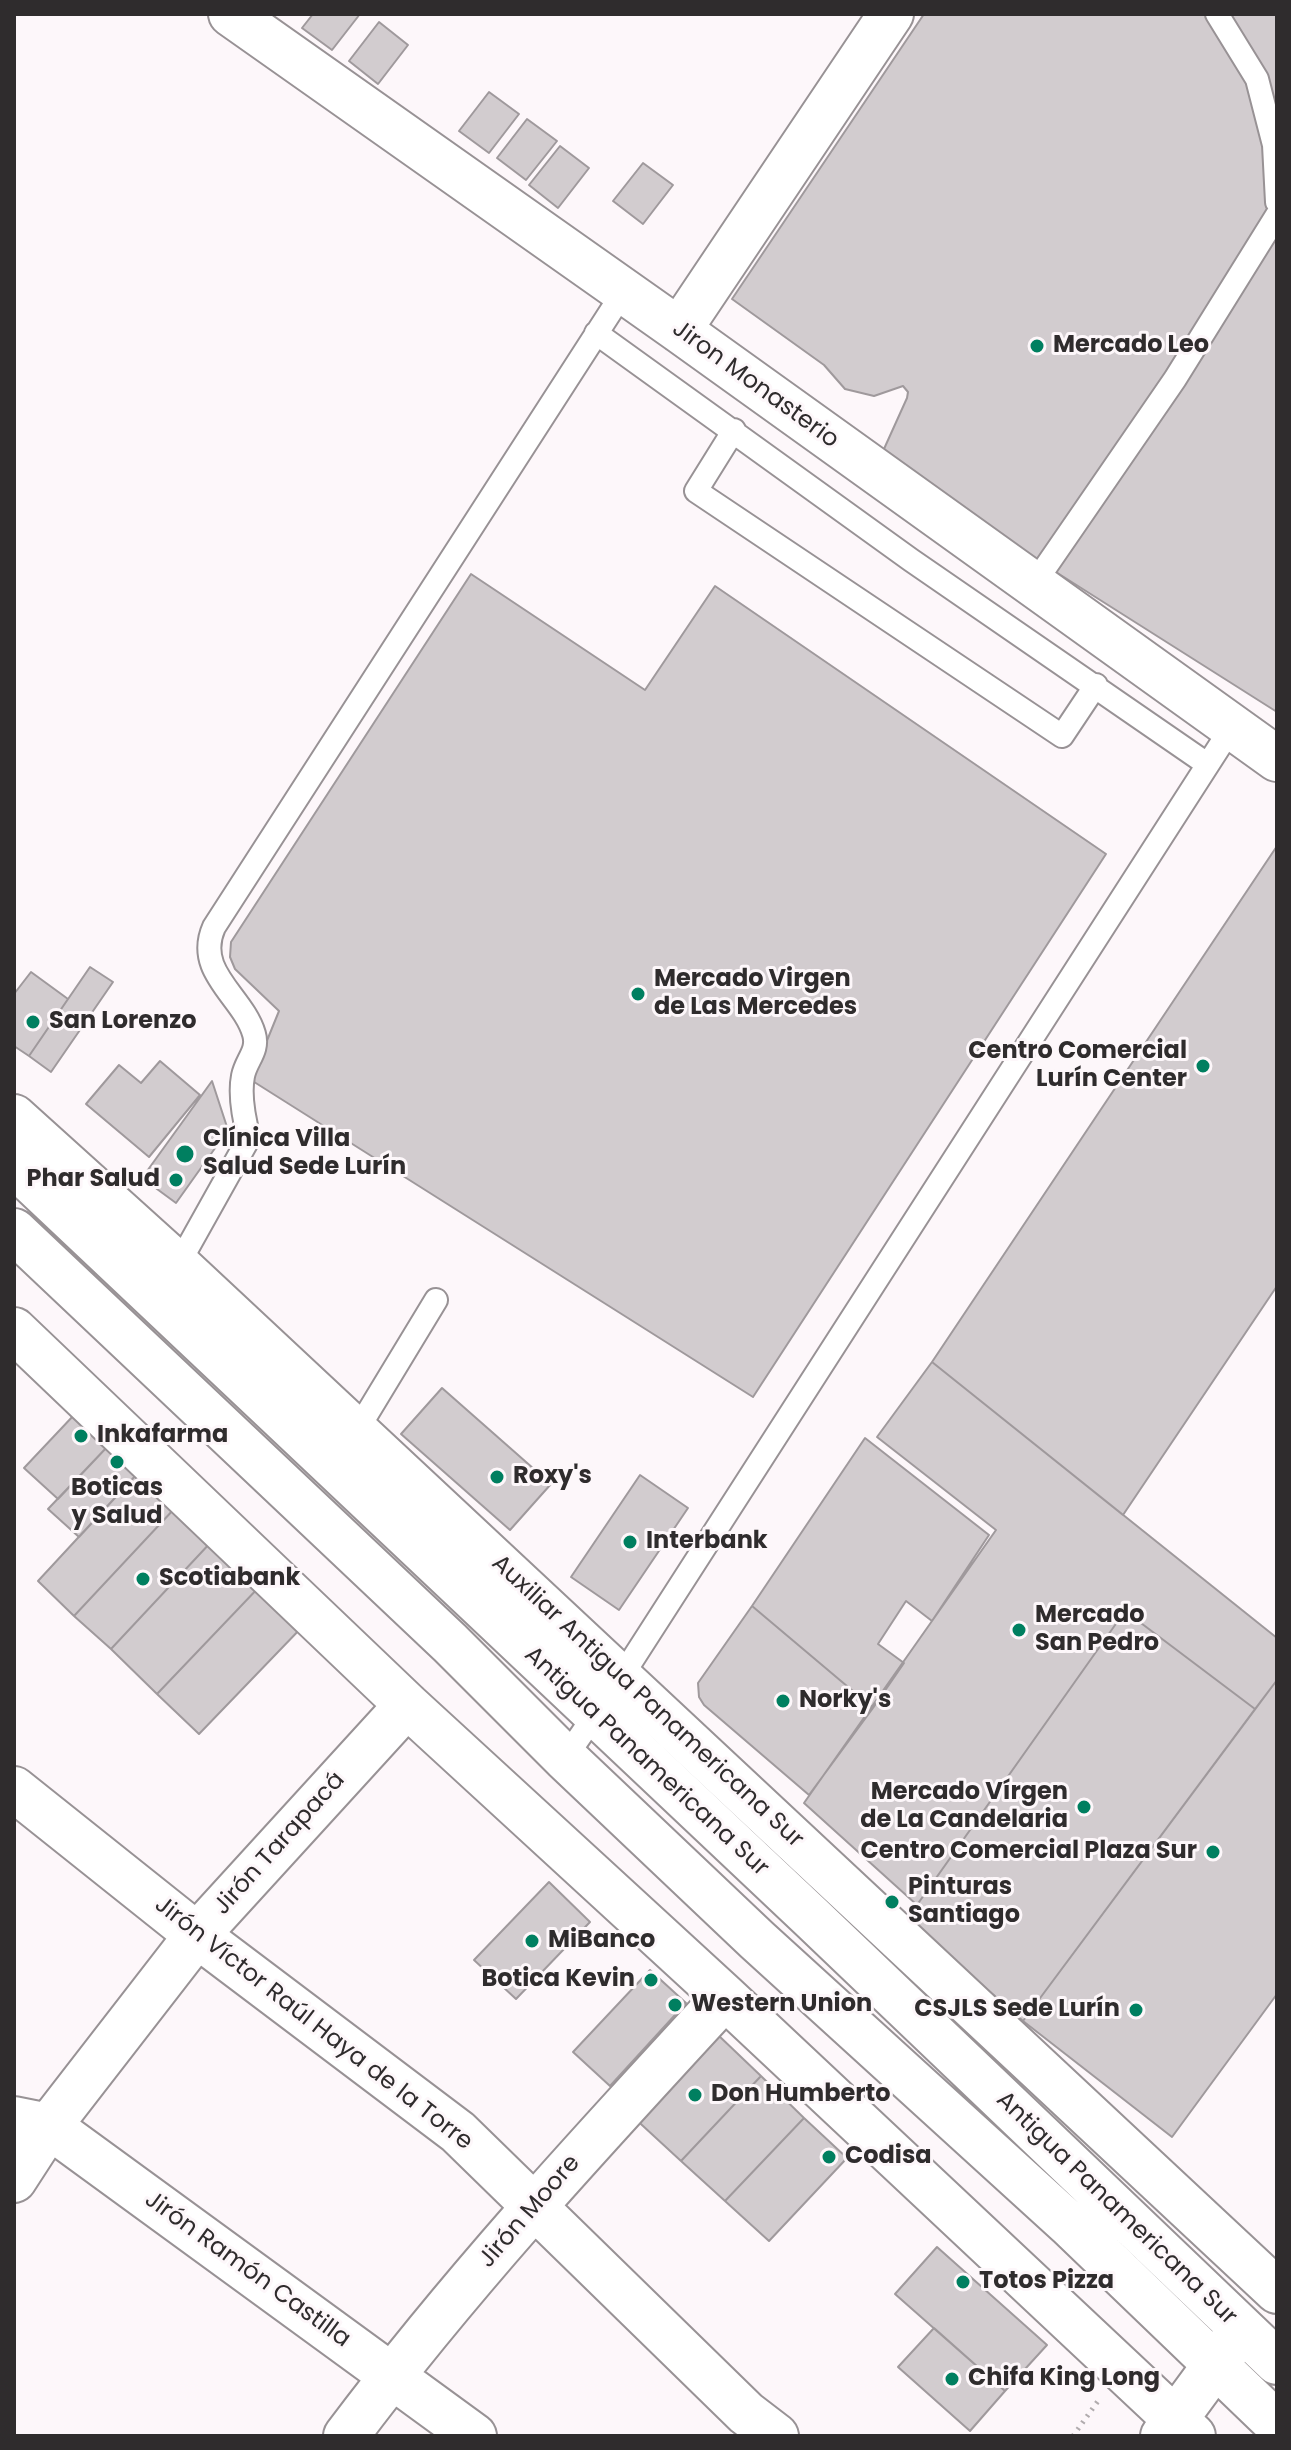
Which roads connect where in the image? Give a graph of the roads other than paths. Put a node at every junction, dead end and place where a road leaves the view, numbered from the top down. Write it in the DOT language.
graph roads {
  1 [pos="231,14"];
  2 [pos="891,14"];
  3 [pos="1217,14"];
  4 [pos="1277,202"];
  5 [pos="1277,215"];
  6 [pos="624,291"];
  7 [pos="679,330"];
  8 [pos="596,333"];
  9 [pos="734,430"];
  10 [pos="1034,584"];
  11 [pos="1096,685"];
  12 [pos="1232,727"];
  13 [pos="1277,759"];
  14 [pos="1207,764"];
  15 [pos="14,1117"];
  16 [pos="14,1165"];
  17 [pos="14,1231"];
  18 [pos="178,1265"];
  19 [pos="436,1300"];
  20 [pos="14,1330"];
  21 [pos="356,1432"];
  22 [pos="620,1679"];
  23 [pos="407,1705"];
  24 [pos="595,1714"];
  25 [pos="565,1758"];
  26 [pos="14,1789"];
  27 [pos="197,1935"];
  28 [pos="725,1997"];
  29 [pos="32,2122"];
  30 [pos="14,2180"];
  31 [pos="534,2205"];
  32 [pos="1277,2291"];
  33 [pos="1242,2329"];
  34 [pos="1277,2362"];
  35 [pos="1215,2365"];
  36 [pos="391,2375"];
  37 [pos="1277,2424"];
  38 [pos="1177,2430"];
  39 [pos="346,2436"];
  40 [pos="474,2436"];
  41 [pos="776,2436"];
  1 -- 6 [label="street, Jiron Monasterio"];
  2 -- 7 [label="street"];
  3 -- 4 [label="lane"];
  5 -- 10 [label="lane"];
  6 -- 7 [label="street, Jiron Monasterio"];
  6 -- 8 [label="lane"];
  7 -- 10 [label="street, Jiron Monasterio"];
  8 -- 9 [label="lane"];
  8 -- 18 [label="lane"];
  9 -- 11 [label="lane"];
  9 -- 11 [label="lane"];
  10 -- 12 [label="street, Jiron Monasterio"];
  11 -- 14 [label="lane"];
  12 -- 13 [label="street, Jiron Monasterio"];
  12 -- 14 [label="lane"];
  14 -- 22 [label="lane"];
  15 -- 18 [label="street, Auxiliar Antigua Panamericana Sur"];
  16 -- 24 [label="street, Antigua Panamericana Sur"];
  17 -- 25 [label="street, Antigua Panamericana Sur"];
  18 -- 21 [label="street, Auxiliar Antigua Panamericana Sur"];
  19 -- 21 [label="lane"];
  20 -- 23 [label="street"];
  21 -- 22 [label="street, Auxiliar Antigua Panamericana Sur"];
  22 -- 24 [label="lane"];
  22 -- 32 [label="street, Auxiliar Antigua Panamericana Sur"];
  23 -- 27 [label="street, Jirón Tarapacá"];
  23 -- 28 [label="street"];
  24 -- 25 [label="lane"];
  24 -- 33 [label="street, Antigua Panamericana Sur"];
  25 -- 35 [label="street, Antigua Panamericana Sur"];
  26 -- 27 [label="street, Jirón Víctor Raúl Haya de la Torre"];
  27 -- 29 [label="street, Jirón Tarapacá"];
  27 -- 31 [label="street, Jirón Víctor Raúl Haya de la Torre"];
  28 -- 31 [label="street, Jirón Moore"];
  28 -- 38 [label="street"];
  29 -- 30 [label="street, Jirón Tarapacá"];
  29 -- 36 [label="street, Jirón Ramón Castilla"];
  31 -- 36 [label="street, Jirón Moore"];
  31 -- 41 [label="street, Jirón Víctor Raúl Haya de la Torre"];
  33 -- 34 [label="street, Antigua Panamericana Sur"];
  33 -- 35 [label="street"];
  35 -- 37 [label="street, Antigua Panamericana Sur"];
  35 -- 38 [label="street"];
  36 -- 39 [label="street, Jirón Moore"];
  36 -- 40 [label="street, Jirón Ramón Castilla"];
}
